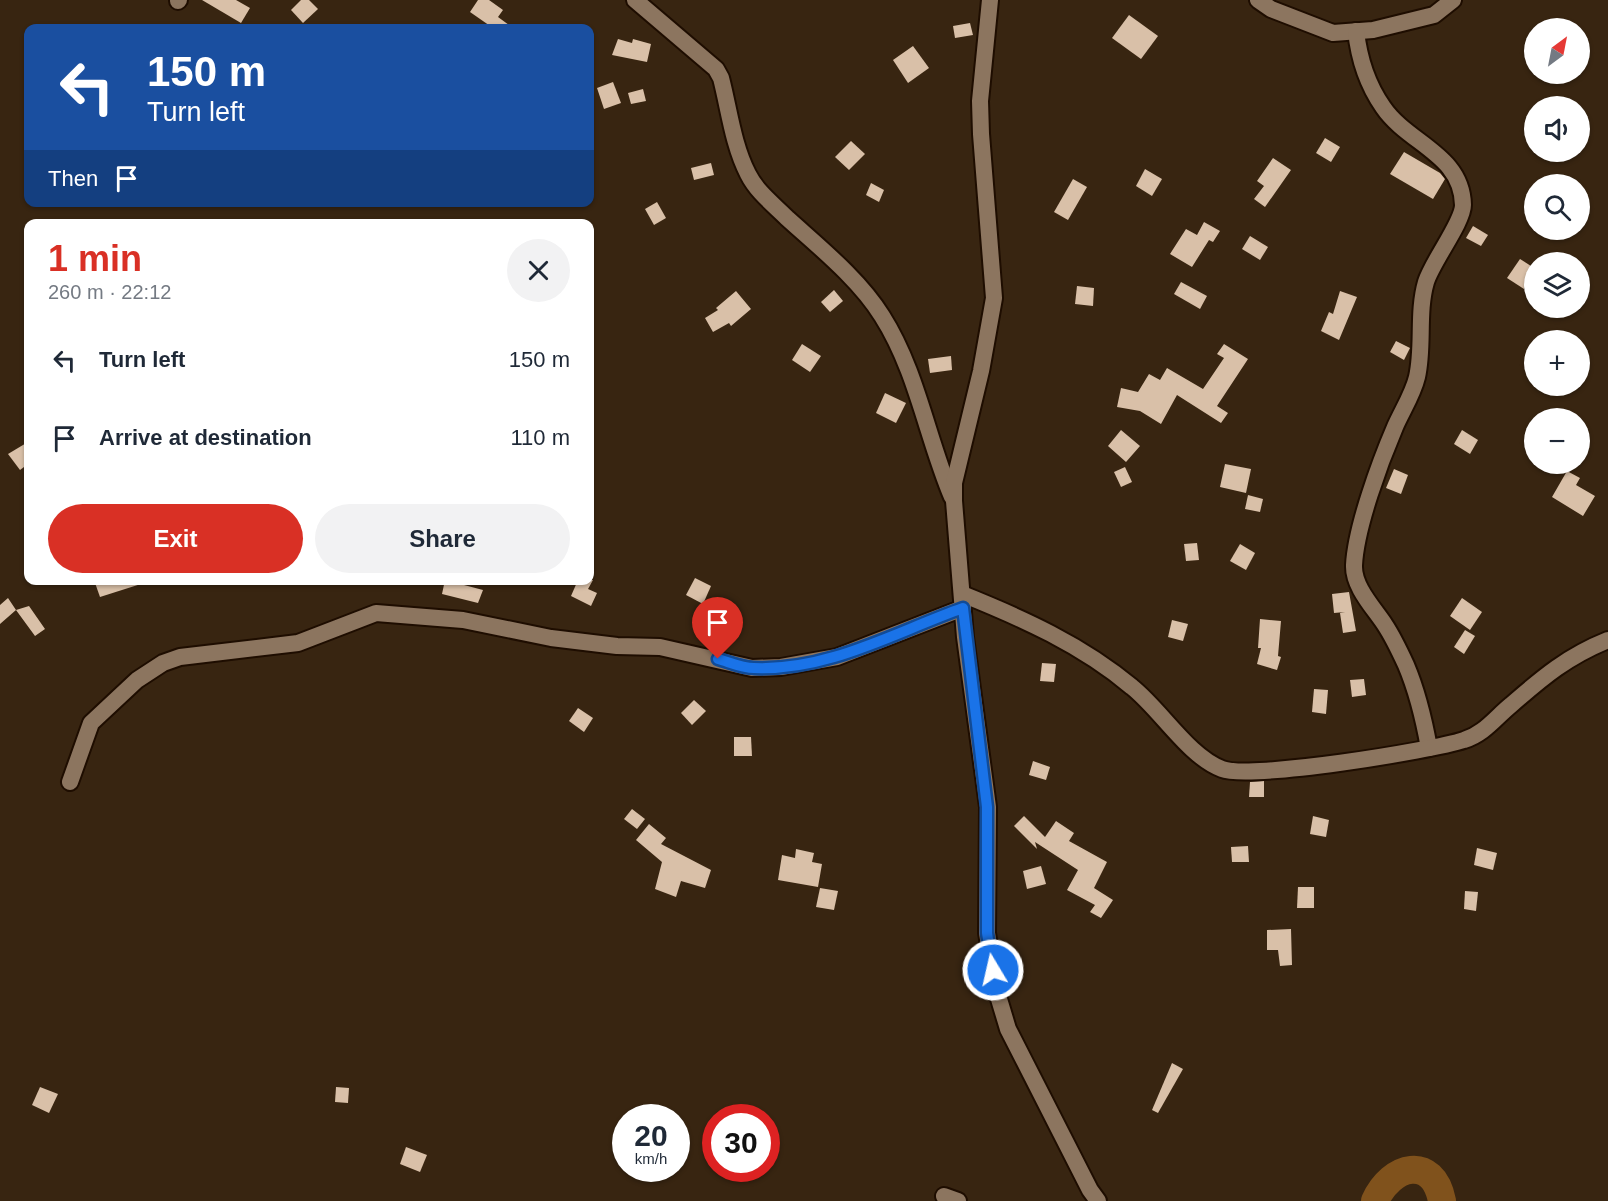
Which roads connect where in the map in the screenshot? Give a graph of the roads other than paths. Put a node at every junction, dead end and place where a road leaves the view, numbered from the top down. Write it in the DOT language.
graph roads {
  1 [pos="635,0"];
  2 [pos="990,0"];
  3 [pos="1258,0"];
  4 [pos="1453,0"];
  5 [pos="1356,31"];
  6 [pos="954,501"];
  7 [pos="962,601"];
  8 [pos="1608,640"];
  9 [pos="1429,748"];
  10 [pos="70,782"];
  11 [pos="1098,1201"];
  1 -- 6 [label="street"];
  2 -- 6 [label="street"];
  3 -- 5 [label="street"];
  4 -- 5 [label="street"];
  5 -- 9 [label="street"];
  6 -- 7 [label="street"];
  7 -- 9 [label="street"];
  7 -- 10 [label="street"];
  7 -- 11 [label="street"];
  8 -- 9 [label="street"];
}
